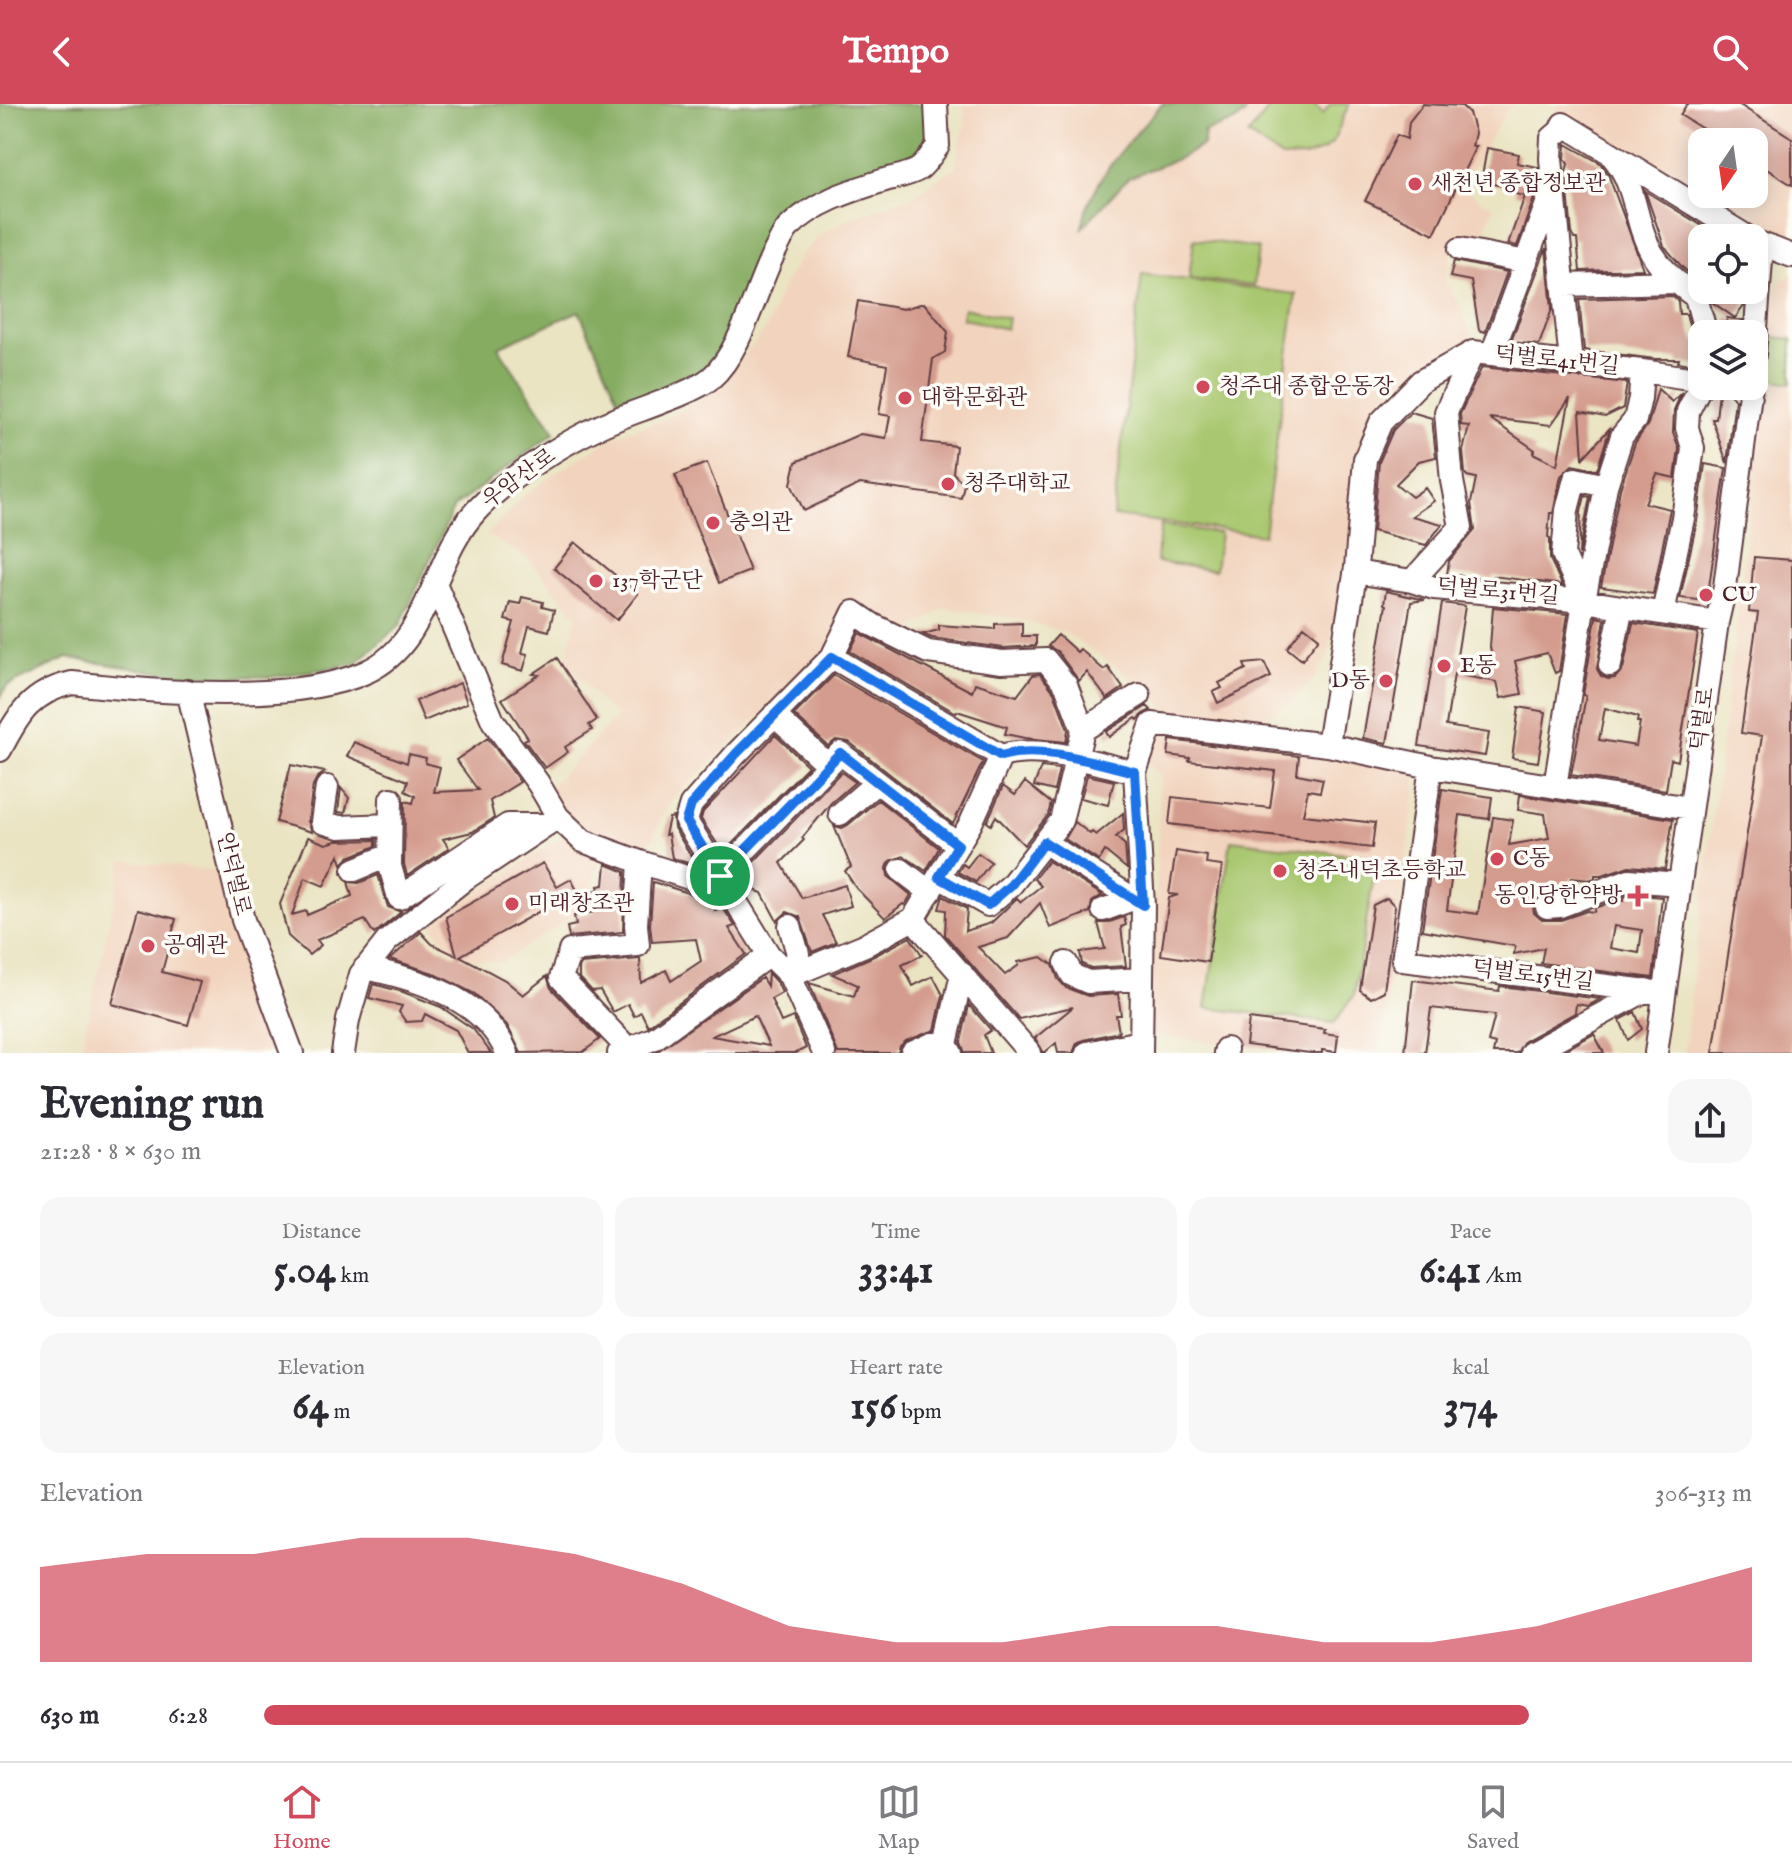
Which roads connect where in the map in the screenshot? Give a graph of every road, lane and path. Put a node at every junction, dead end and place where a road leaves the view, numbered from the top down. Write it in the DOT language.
graph roads {
  1 [pos="936,104"];
  2 [pos="1608,151"];
  3 [pos="1554,184"];
  4 [pos="1726,224"];
  5 [pos="1768,247"];
  6 [pos="1460,249"];
  7 [pos="1792,256"];
  8 [pos="1526,262"];
  9 [pos="1675,282"];
  10 [pos="1564,285"];
  11 [pos="1702,320"];
  12 [pos="1483,353"];
  13 [pos="1571,363"];
  14 [pos="1642,371"];
  15 [pos="1688,379"];
  16 [pos="1693,400"];
  17 [pos="1746,400"];
  18 [pos="1449,444"];
  19 [pos="1606,486"];
  20 [pos="1355,572"];
  21 [pos="1412,581"];
  22 [pos="435,583"];
  23 [pos="1584,601"];
  24 [pos="1622,607"];
  25 [pos="1663,613"];
  26 [pos="1717,622"];
  27 [pos="832,657"];
  28 [pos="1610,665"];
  29 [pos="188,691"];
  30 [pos="1139,695"];
  31 [pos="774,715"];
  32 [pos="1083,730"];
  33 [pos="1328,745"];
  34 [pos="0,750"];
  35 [pos="1001,756"];
  36 [pos="834,759"];
  37 [pos="1076,759"];
  38 [pos="1431,767"];
  39 [pos="1135,772"];
  40 [pos="877,782"];
  41 [pos="327,787"];
  42 [pos="1555,787"];
  43 [pos="391,799"];
  44 [pos="1690,808"];
  45 [pos="840,814"];
  46 [pos="552,821"];
  47 [pos="390,825"];
  48 [pos="1044,842"];
  49 [pos="958,845"];
  50 [pos="390,855"];
  51 [pos="640,862"];
  52 [pos="354,870"];
  53 [pos="901,870"];
  54 [pos="725,884"];
  55 [pos="1679,884"];
  56 [pos="935,885"];
  57 [pos="399,898"];
  58 [pos="1138,902"];
  59 [pos="1547,907"];
  60 [pos="1103,910"];
  61 [pos="415,919"];
  62 [pos="913,919"];
  63 [pos="790,926"];
  64 [pos="769,955"];
  65 [pos="1066,963"];
  66 [pos="365,968"];
  67 [pos="962,974"];
  68 [pos="790,976"];
  69 [pos="1141,979"];
  70 [pos="1654,992"];
  71 [pos="1140,1047"];
  72 [pos="949,1048"];
  73 [pos="627,1052"];
  74 [pos="292,1053"];
  75 [pos="343,1053"];
  76 [pos="507,1053"];
  77 [pos="824,1053"];
  78 [pos="912,1053"];
  79 [pos="1030,1053"];
  80 [pos="1087,1053"];
  81 [pos="1531,1053"];
  82 [pos="1656,1053"];
  1 -- 22 [label="street, 우암산로"];
  2 -- 3 [label="street"];
  2 -- 4 [label="street"];
  2 -- 9 [label="street"];
  3 -- 8 [label="street"];
  3 -- 10 [label="street"];
  5 -- 7 [label="street"];
  6 -- 8 [label="street"];
  8 -- 12 [label="street"];
  9 -- 10 [label="street"];
  9 -- 11 [label="street"];
  10 -- 13 [label="street"];
  12 -- 13 [label="street, 덕벌로41번길"];
  12 -- 18 [label="street, 덕벌로41번길"];
  12 -- 20 [label="street"];
  13 -- 14 [label="street, 덕벌로41번길"];
  14 -- 15 [label="street, 덕벌로41번길"];
  14 -- 19 [label="street, 덕벌로41번길"];
  16 -- 25 [label="street, 덕벌로41번길"];
  17 -- 26 [label="street, 덕벌로"];
  18 -- 21 [label="street, 덕벌로31번길"];
  19 -- 23 [label="street, 덕벌로41번길"];
  19 -- 23 [label="street, 덕벌로31번길"];
  20 -- 21 [label="street, 덕벌로31번길"];
  20 -- 33 [label="street"];
  21 -- 23 [label="street, 덕벌로31번길"];
  22 -- 29 [label="street, 우암산로"];
  22 -- 46 [label="street"];
  23 -- 24 [label="street, 덕벌로31번길"];
  23 -- 42 [label="street, 덕벌로31번길"];
  24 -- 25 [label="street, 덕벌로31번길"];
  24 -- 28 [label="street"];
  25 -- 26 [label="street, 덕벌로31번길"];
  26 -- 44 [label="street, 덕벌로"];
  27 -- 31 [label="street"];
  27 -- 32 [label="street"];
  27 -- 35 [label="street"];
  29 -- 34 [label="street, 우암산로"];
  29 -- 74 [label="street, 안덕벌로"];
  30 -- 32 [label="street"];
  31 -- 36 [label="street"];
  31 -- 54 [label="street"];
  32 -- 37 [label="street"];
  33 -- 38 [label="street"];
  33 -- 39 [label="street"];
  35 -- 37 [label="street"];
  35 -- 49 [label="street"];
  36 -- 40 [label="street"];
  36 -- 54 [label="street"];
  37 -- 39 [label="street"];
  37 -- 48 [label="street"];
  38 -- 42 [label="street"];
  38 -- 70 [label="street, 덕벌로15번길"];
  39 -- 58 [label="street"];
  40 -- 45 [label="street"];
  40 -- 49 [label="street"];
  41 -- 47 [label="street"];
  42 -- 44 [label="street"];
  43 -- 47 [label="street"];
  44 -- 55 [label="street, 덕벌로"];
  46 -- 51 [label="street"];
  46 -- 57 [label="street"];
  46 -- 61 [label="street"];
  47 -- 50 [label="street"];
  48 -- 56 [label="street"];
  48 -- 58 [label="street"];
  49 -- 56 [label="street"];
  50 -- 52 [label="street"];
  50 -- 57 [label="street"];
  51 -- 54 [label="street"];
  51 -- 73 [label="street"];
  53 -- 56 [label="street"];
  54 -- 64 [label="street"];
  55 -- 59 [label="street"];
  55 -- 70 [label="street, 덕벌로"];
  56 -- 62 [label="street"];
  57 -- 61 [label="street"];
  58 -- 60 [label="street"];
  58 -- 69 [label="street"];
  61 -- 66 [label="street"];
  62 -- 67 [label="street"];
  62 -- 68 [label="street"];
  63 -- 68 [label="street"];
  64 -- 68 [label="street"];
  64 -- 73 [label="street"];
  65 -- 69 [label="street"];
  66 -- 75 [label="street"];
  66 -- 76 [label="street"];
  67 -- 72 [label="street"];
  67 -- 79 [label="street"];
  68 -- 77 [label="street"];
  69 -- 71 [label="street"];
  70 -- 81 [label="street"];
  70 -- 82 [label="street, 덕벌로"];
  71 -- 80 [label="street"];
  72 -- 78 [label="street"];
}
